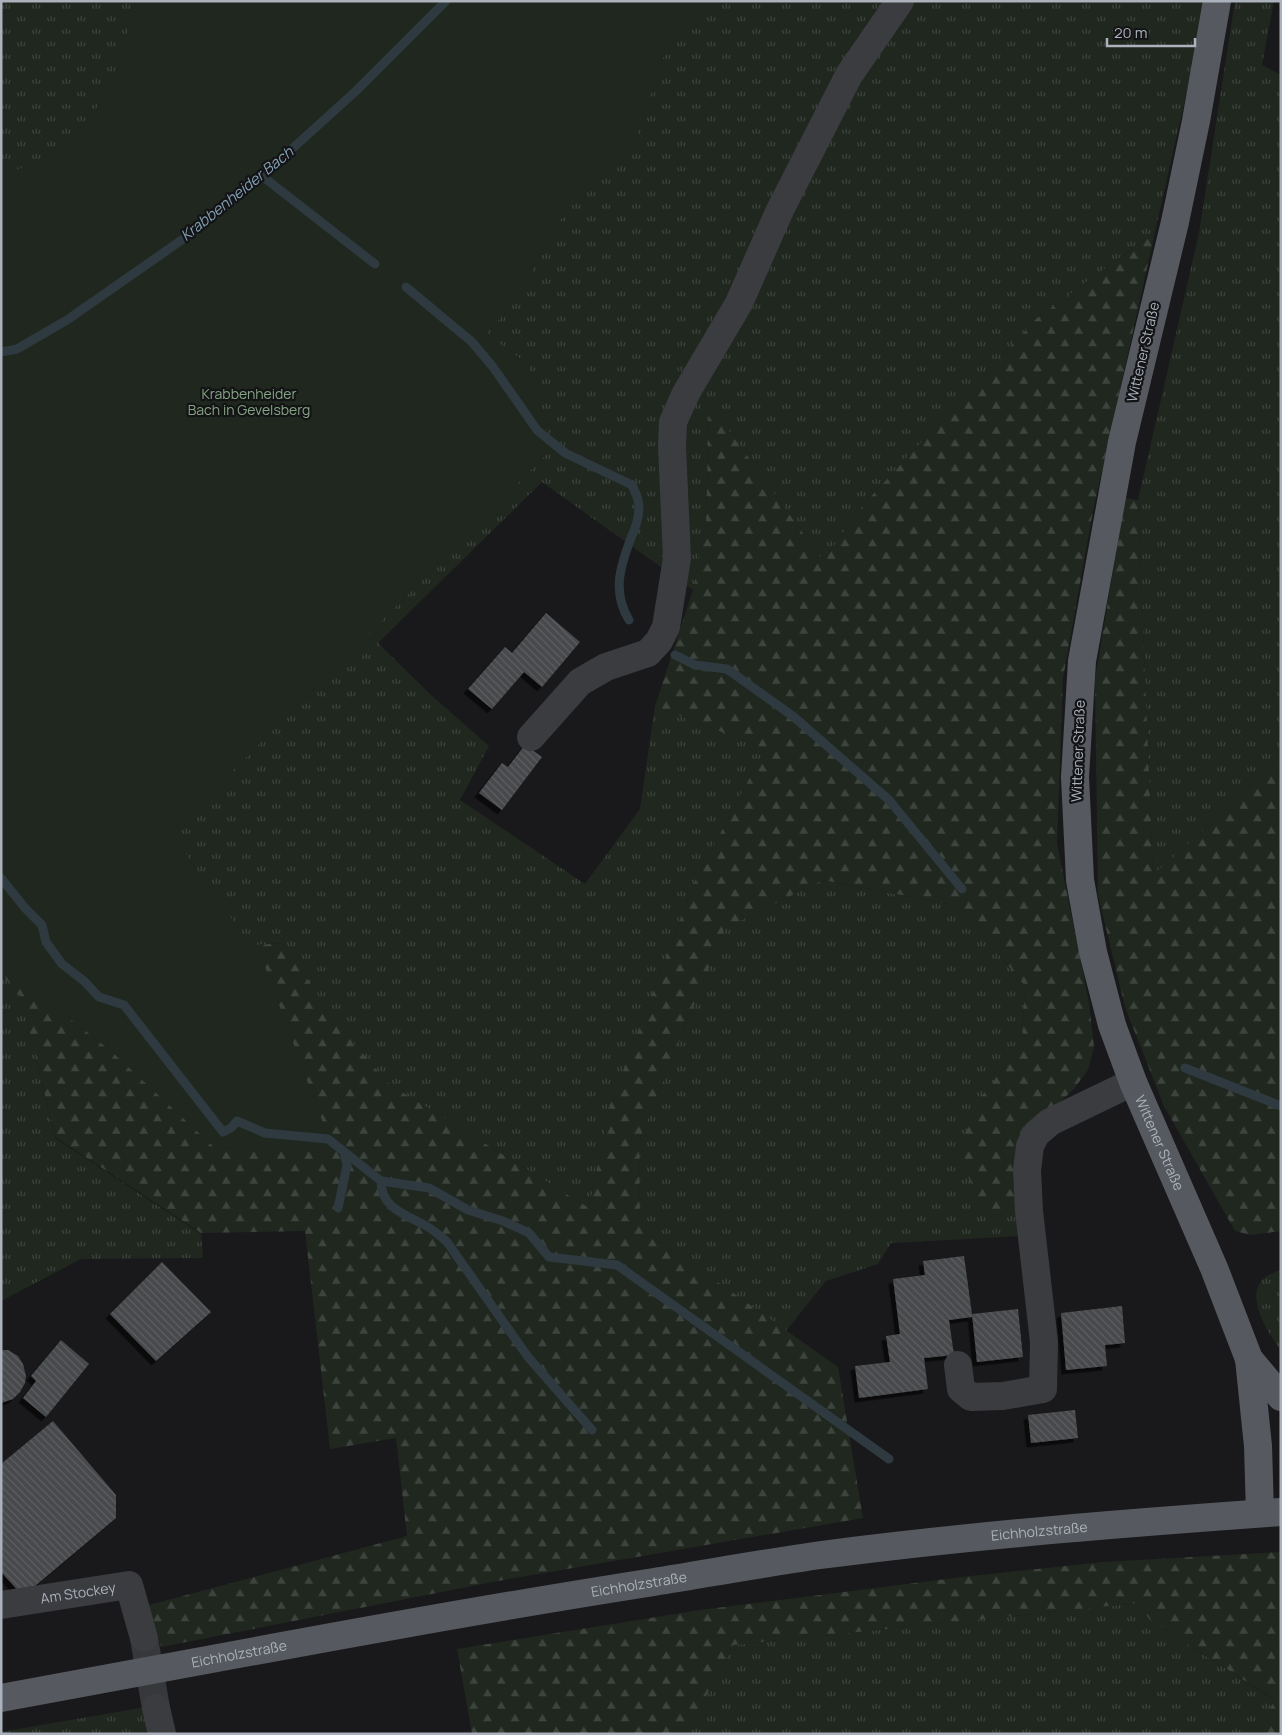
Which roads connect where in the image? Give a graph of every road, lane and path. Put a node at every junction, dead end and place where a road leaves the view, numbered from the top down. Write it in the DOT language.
graph roads {
  1 [pos="900,1"];
  2 [pos="1217,1"];
  3 [pos="531,738"];
  4 [pos="1133,1082"];
  5 [pos="1249,1359"];
  6 [pos="958,1365"];
  7 [pos="1281,1397"];
  8 [pos="1270,1513"];
  9 [pos="1,1605"];
  10 [pos="144,1638"];
  11 [pos="1,1698"];
  1 -- 3 [label="lane"];
  2 -- 4 [label="main road, Wittener Straße"];
  4 -- 5 [label="main road, Wittener Straße"];
  4 -- 6 [label="lane"];
  5 -- 7 [label="main road"];
  5 -- 8 [label="main road, Wittener Straße"];
  8 -- 11 [label="main road, Eichholzstraße"];
  9 -- 10 [label="lane, Am Stockey"];
}
